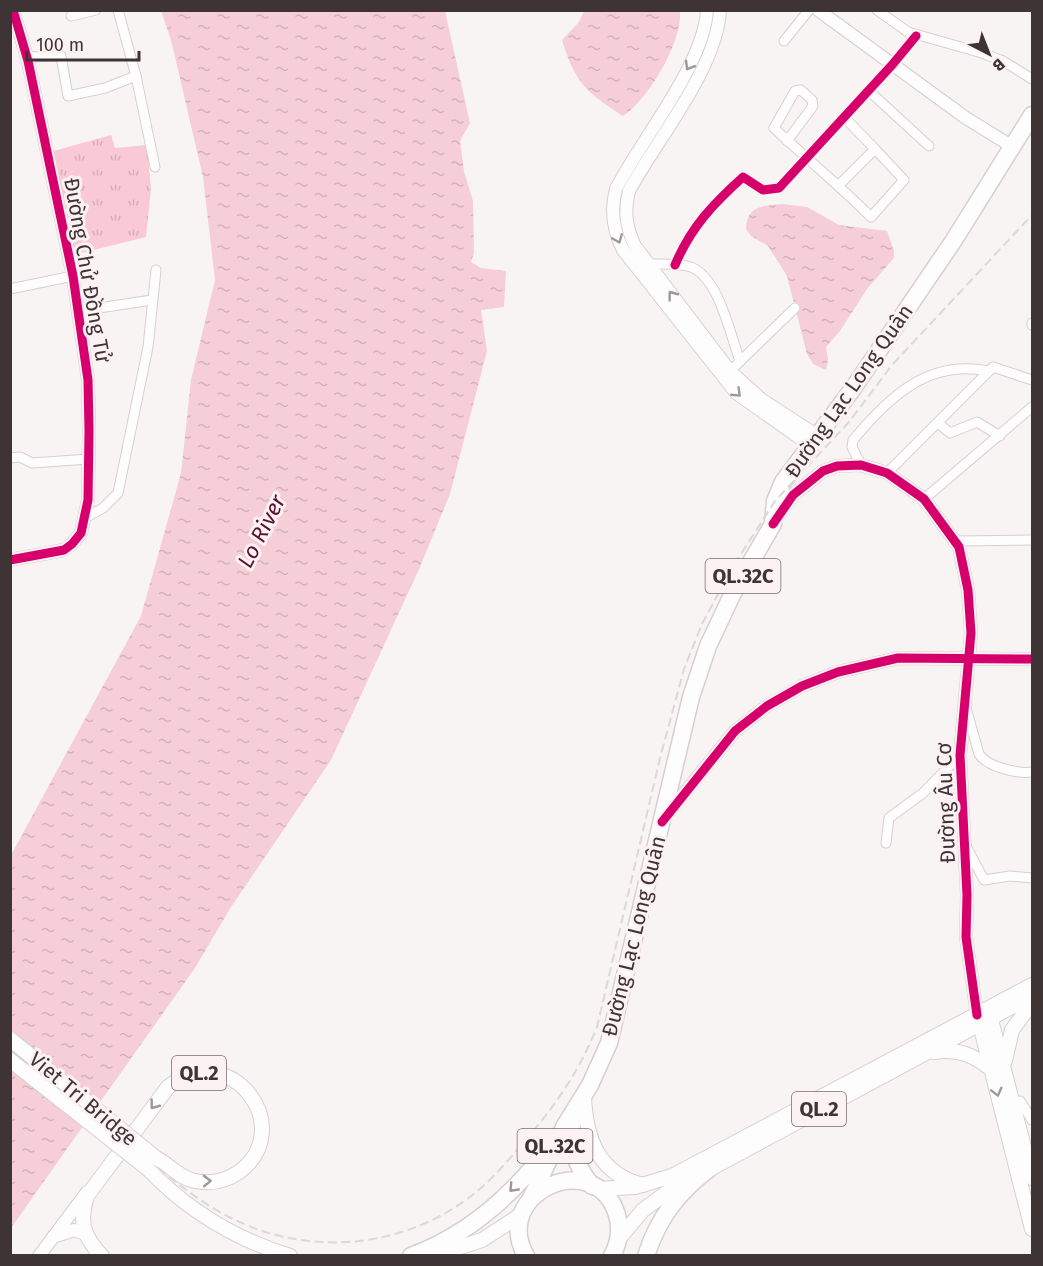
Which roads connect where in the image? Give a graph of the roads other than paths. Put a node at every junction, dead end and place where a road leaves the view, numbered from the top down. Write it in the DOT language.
graph roads {
  1 [pos="13,10"];
  2 [pos="96,10"];
  3 [pos="118,10"];
  4 [pos="707,10"];
  5 [pos="720,10"];
  6 [pos="808,10"];
  7 [pos="818,10"];
  8 [pos="877,10"];
  9 [pos="71,16"];
  10 [pos="916,36"];
  11 [pos="784,41"];
  12 [pos="27,57"];
  13 [pos="892,65"];
  14 [pos="136,76"];
  15 [pos="1032,79"];
  16 [pos="868,90"];
  17 [pos="1032,115"];
  18 [pos="843,117"];
  19 [pos="787,141"];
  20 [pos="929,146"];
  21 [pos="1013,147"];
  22 [pos="875,149"];
  23 [pos="806,158"];
  24 [pos="155,167"];
  25 [pos="839,185"];
  26 [pos="648,264"];
  27 [pos="675,265"];
  28 [pos="156,270"];
  29 [pos="73,276"];
  30 [pos="10,289"];
  31 [pos="152,300"];
  32 [pos="795,308"];
  33 [pos="79,311"];
  34 [pos="687,325"];
  35 [pos="740,361"];
  36 [pos="730,371"];
  37 [pos="988,371"];
  38 [pos="1032,380"];
  39 [pos="1032,407"];
  40 [pos="938,423"];
  41 [pos="1000,436"];
  42 [pos="814,441"];
  43 [pos="10,458"];
  44 [pos="89,459"];
  45 [pos="861,465"];
  46 [pos="887,473"];
  47 [pos="924,499"];
  48 [pos="84,519"];
  49 [pos="773,524"];
  50 [pos="1032,540"];
  51 [pos="956,541"];
  52 [pos="10,560"];
  53 [pos="970,658"];
  54 [pos="1032,659"];
  55 [pos="965,703"];
  56 [pos="960,755"];
  57 [pos="1032,772"];
  58 [pos="662,822"];
  59 [pos="964,842"];
  60 [pos="886,843"];
  61 [pos="1032,878"];
  62 [pos="1032,985"];
  63 [pos="1032,996"];
  64 [pos="1032,1003"];
  65 [pos="984,1017"];
  66 [pos="10,1039"];
  67 [pos="10,1060"];
  68 [pos="909,1061"];
  69 [pos="998,1068"];
  70 [pos="584,1097"];
  71 [pos="1014,1103"];
  72 [pos="1032,1120"];
  73 [pos="564,1127"];
  74 [pos="152,1164"];
  75 [pos="710,1168"];
  76 [pos="1032,1178"];
  77 [pos="97,1180"];
  78 [pos="645,1185"];
  79 [pos="595,1187"];
  80 [pos="531,1198"];
  81 [pos="522,1214"];
  82 [pos="1032,1229"];
  83 [pos="85,1234"];
  84 [pos="52,1238"];
  85 [pos="615,1251"];
  86 [pos="39,1256"];
  87 [pos="102,1256"];
  88 [pos="290,1256"];
  89 [pos="411,1256"];
  90 [pos="433,1256"];
  91 [pos="526,1256"];
  92 [pos="646,1256"];
  1 -- 12 [label="street, Đường Chử Đồng Tử"];
  2 -- 9 [label="street"];
  3 -- 14 [label="street"];
  4 -- 34 [label="street, one-way"];
  5 -- 26 [label="street"];
  6 -- 11 [label="street"];
  7 -- 13 [label="street"];
  8 -- 10 [label="street"];
  10 -- 13 [label="street"];
  10 -- 15 [label="street"];
  12 -- 14 [label="street"];
  12 -- 29 [label="street, Đường Chử Đồng Tử"];
  13 -- 16 [label="street"];
  13 -- 21 [label="street"];
  14 -- 24 [label="street"];
  16 -- 18 [label="street"];
  16 -- 20 [label="street"];
  17 -- 21 [label="highway, Đường Lạc Long Quân / QL.32C"];
  18 -- 22 [label="street"];
  18 -- 23 [label="street"];
  19 -- 19 [label="street"];
  19 -- 23 [label="street"];
  21 -- 42 [label="highway, Đường Lạc Long Quân / QL.32C"];
  22 -- 25 [label="street"];
  22 -- 25 [label="street"];
  23 -- 25 [label="street"];
  23 -- 27 [label="street"];
  26 -- 27 [label="street"];
  34 -- 26 [label="street, one-way"];
  27 -- 35 [label="street"];
  28 -- 31 [label="street"];
  29 -- 30 [label="street"];
  29 -- 33 [label="street, Đường Chử Đồng Tử"];
  31 -- 33 [label="street"];
  31 -- 48 [label="street"];
  32 -- 35 [label="street"];
  33 -- 44 [label="street, Đường Chử Đồng Tử"];
  34 -- 36 [label="street"];
  34 -- 42 [label="street, one-way"];
  35 -- 36 [label="street"];
  36 -- 42 [label="street"];
  37 -- 38 [label="street"];
  37 -- 40 [label="street"];
  37 -- 45 [label="street"];
  39 -- 41 [label="street"];
  40 -- 41 [label="street"];
  40 -- 46 [label="street"];
  41 -- 47 [label="street"];
  42 -- 49 [label="highway, Đường Lạc Long Quân / QL.32C"];
  43 -- 44 [label="street"];
  44 -- 48 [label="street, Đường Chử Đồng Tử"];
  45 -- 46 [label="street, Đường Âu Cơ"];
  45 -- 49 [label="street, Đường Âu Cơ"];
  46 -- 47 [label="street, Đường Âu Cơ"];
  47 -- 51 [label="street, Đường Âu Cơ"];
  48 -- 52 [label="street, Đường Chử Đồng Tử"];
  49 -- 58 [label="highway, Đường Lạc Long Quân / QL.32C"];
  50 -- 51 [label="street"];
  51 -- 53 [label="street, Đường Âu Cơ"];
  53 -- 54 [label="street"];
  53 -- 55 [label="street, Đường Âu Cơ"];
  53 -- 58 [label="street"];
  55 -- 56 [label="street, Đường Âu Cơ"];
  55 -- 57 [label="street"];
  56 -- 59 [label="street, Đường Âu Cơ"];
  56 -- 60 [label="street"];
  58 -- 70 [label="highway, Đường Lạc Long Quân / QL.32C"];
  59 -- 61 [label="street"];
  59 -- 65 [label="street, Đường Âu Cơ"];
  62 -- 65 [label="main road, QL.2"];
  63 -- 65 [label="main road, QL.2"];
  64 -- 69 [label="main road"];
  65 -- 68 [label="main road, QL.2"];
  65 -- 69 [label="main road, Đường Âu Cơ"];
  65 -- 78 [label="main road, QL.2"];
  66 -- 74 [label="main road, Viet Tri Bridge / QL.2, bridge"];
  67 -- 74 [label="main road, Viet Tri Bridge / QL.2, bridge"];
  68 -- 69 [label="main road"];
  68 -- 75 [label="main road, QL.2"];
  69 -- 71 [label="main road, Đường Âu Cơ"];
  69 -- 82 [label="main road, Đường Âu Cơ, one-way"];
  70 -- 73 [label="highway, Đường Lạc Long Quân / QL.32C"];
  70 -- 78 [label="main road"];
  70 -- 79 [label="highway, Đường Lạc Long Quân / QL.32C"];
  71 -- 72 [label="street"];
  71 -- 76 [label="main road, Đường Âu Cơ"];
  73 -- 80 [label="highway, Đường Lạc Long Quân / QL.32C"];
  73 -- 89 [label="highway, one-way"];
  74 -- 77 [label="main road, QL.2, one-way"];
  74 -- 88 [label="main road, QL.2"];
  75 -- 85 [label="main road, QL.2"];
  75 -- 92 [label="highway"];
  77 -- 83 [label="main road, QL.2"];
  77 -- 84 [label="street"];
  78 -- 79 [label="main road, QL.2"];
  79 -- 80 [label="highway, QL.2"];
  79 -- 85 [label="highway, QL.2"];
  80 -- 81 [label="highway, QL.2"];
  81 -- 90 [label="main road, QL.2"];
  81 -- 91 [label="highway, QL.2"];
  83 -- 84 [label="street"];
  83 -- 87 [label="main road"];
  84 -- 86 [label="street"];
}
